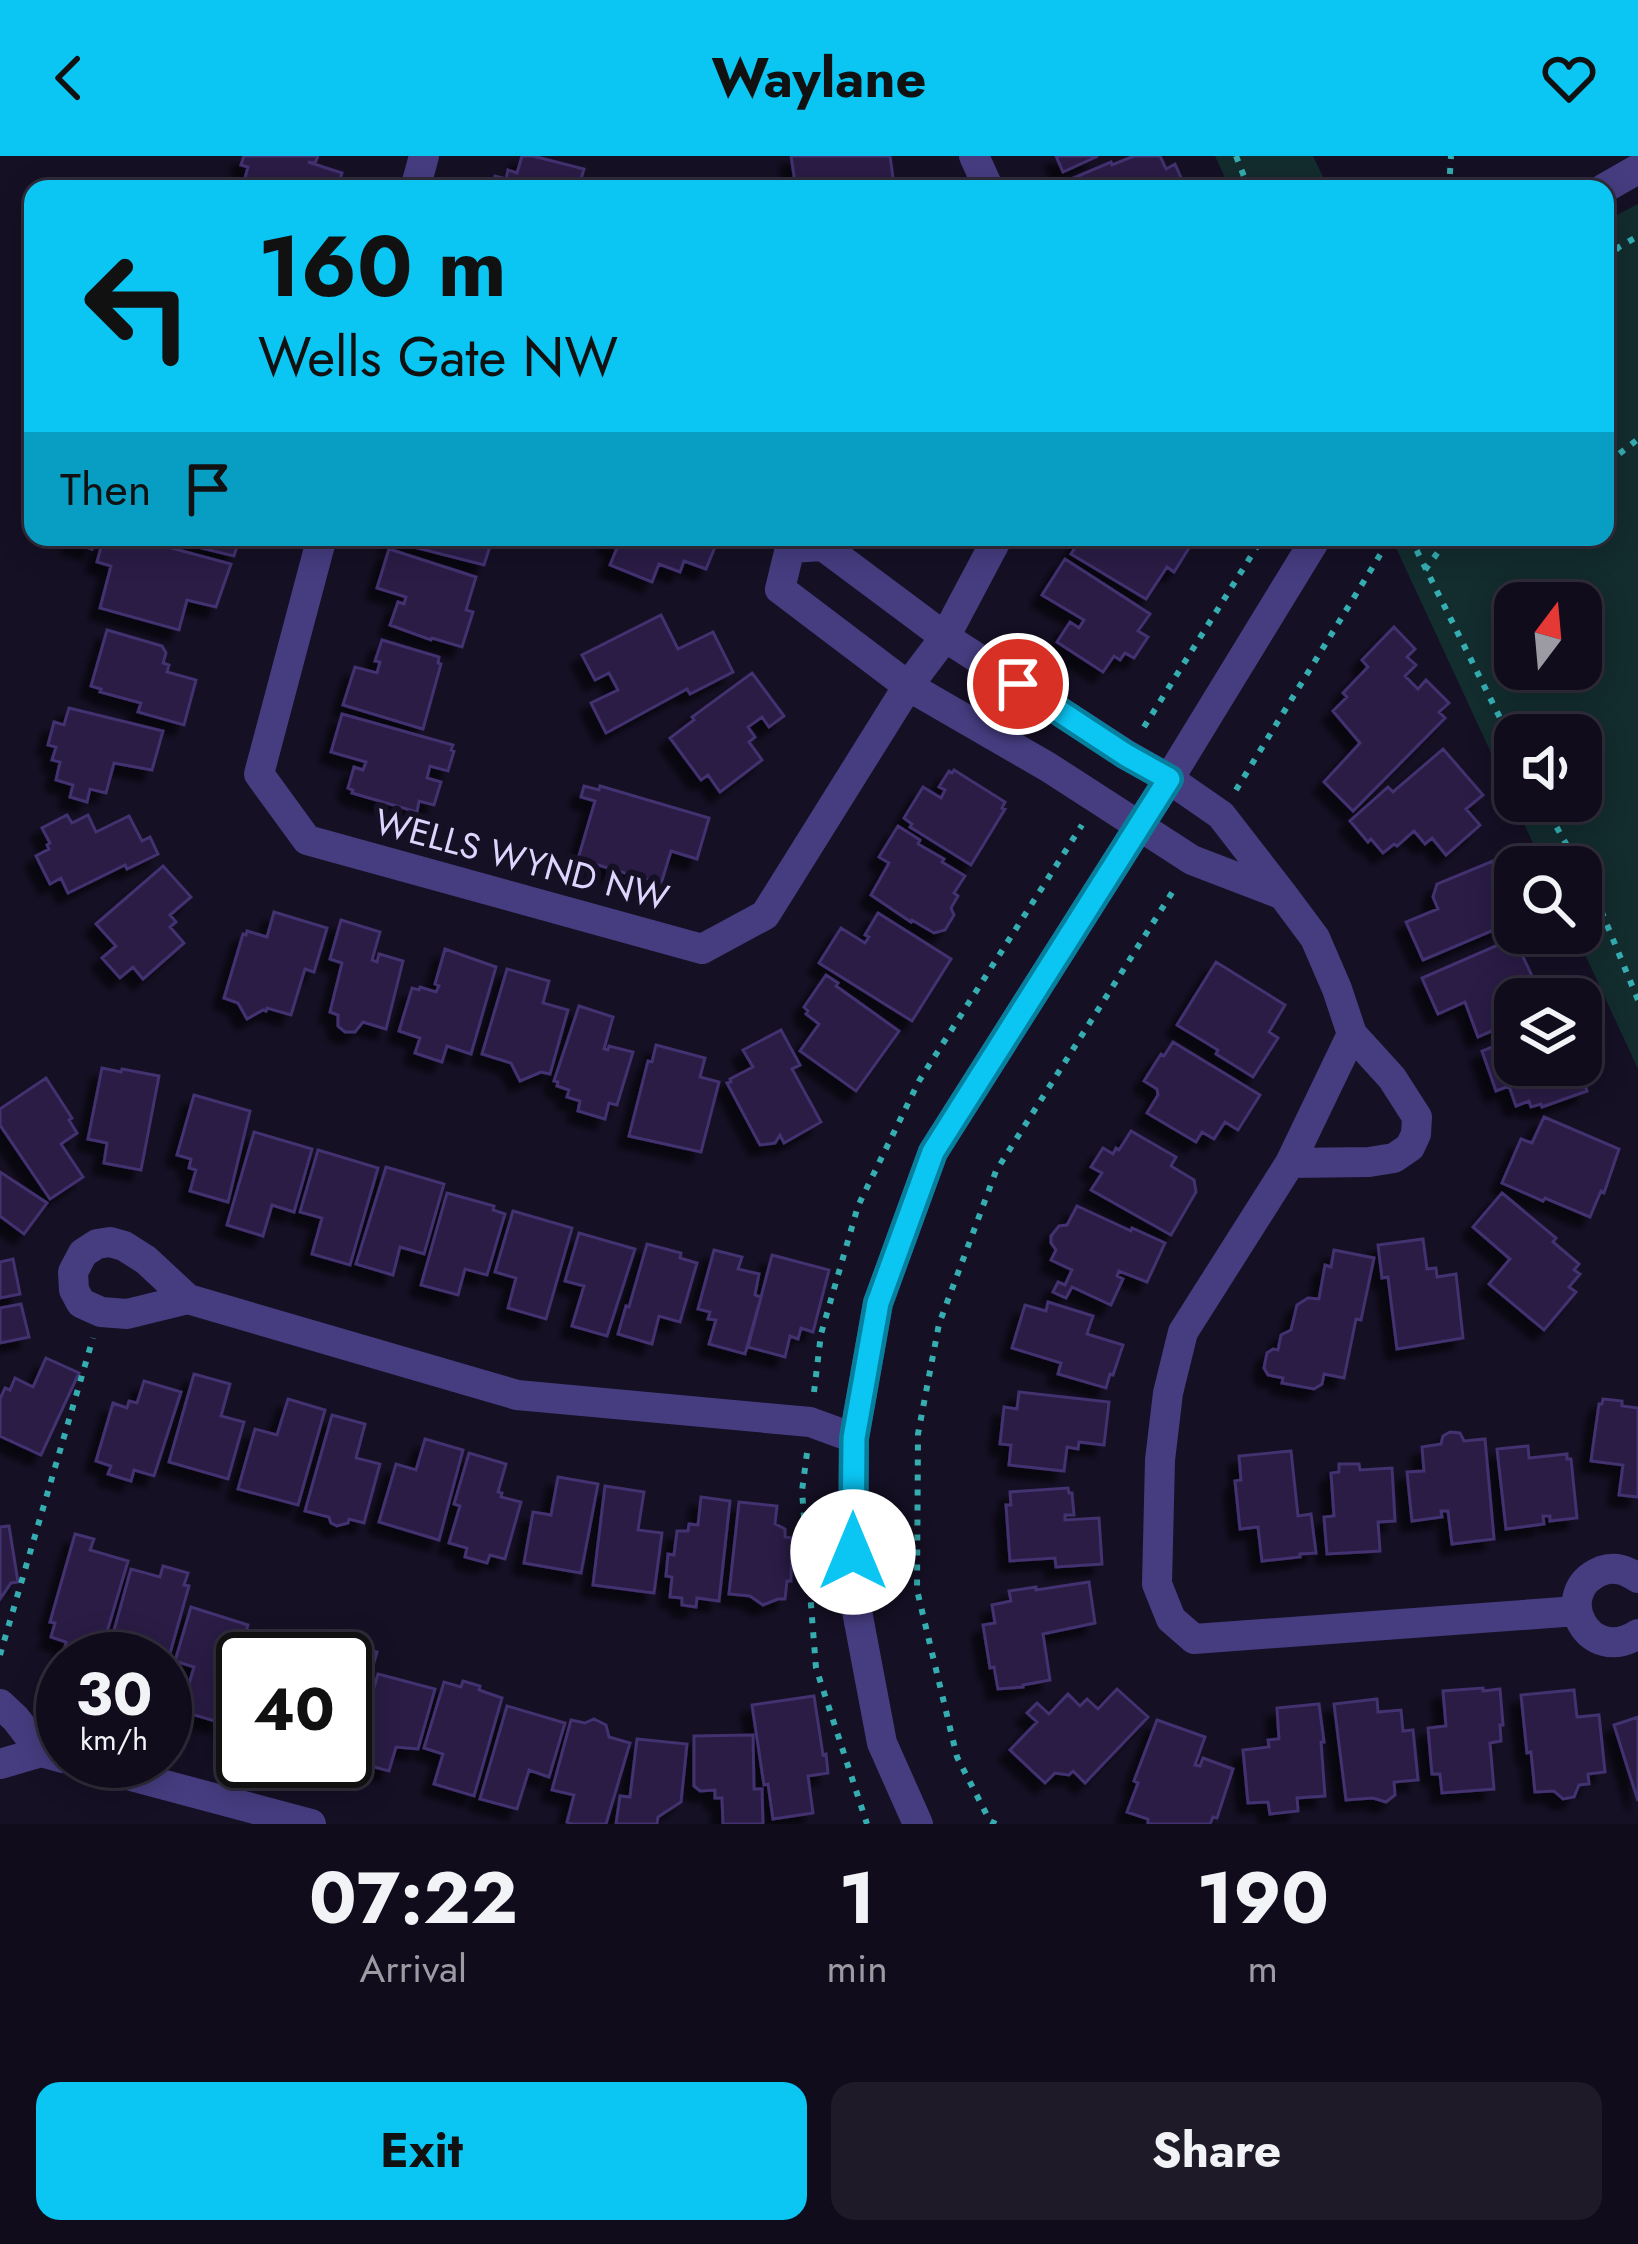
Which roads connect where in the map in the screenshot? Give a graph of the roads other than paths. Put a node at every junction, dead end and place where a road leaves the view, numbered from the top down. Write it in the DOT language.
graph roads {
  1 [pos="320,546"];
  2 [pos="993,546"];
  3 [pos="1311,546"];
  4 [pos="945,637"];
  5 [pos="908,686"];
  6 [pos="1169,779"];
  7 [pos="1139,826"];
  8 [pos="1283,895"];
  9 [pos="1352,1034"];
  10 [pos="1290,1163"];
  11 [pos="188,1299"];
  12 [pos="854,1438"];
  13 [pos="1638,1578"];
  14 [pos="1577,1611"];
  15 [pos="1638,1634"];
  16 [pos="0,1704"];
  17 [pos="36,1739"];
  18 [pos="36,1758"];
  19 [pos="0,1764"];
  20 [pos="176,1788"];
  21 [pos="311,1824"];
  22 [pos="918,1824"];
  1 -- 5 [label="street, WELLS WYND NW"];
  2 -- 4 [label="street, WELLS WYND NW"];
  3 -- 6 [label="street"];
  4 -- 5 [label="street, WELLS WYND NW"];
  4 -- 5 [label="street"];
  4 -- 6 [label="street"];
  5 -- 7 [label="street"];
  6 -- 7 [label="street"];
  6 -- 8 [label="street"];
  7 -- 8 [label="street"];
  7 -- 12 [label="street"];
  8 -- 9 [label="street"];
  9 -- 10 [label="street"];
  9 -- 10 [label="street"];
  10 -- 14 [label="street"];
  11 -- 11 [label="street"];
  11 -- 12 [label="street"];
  12 -- 22 [label="street"];
  13 -- 14 [label="street"];
  14 -- 15 [label="street"];
  16 -- 17 [label="street"];
  18 -- 19 [label="street"];
  20 -- 21 [label="street"];
}
